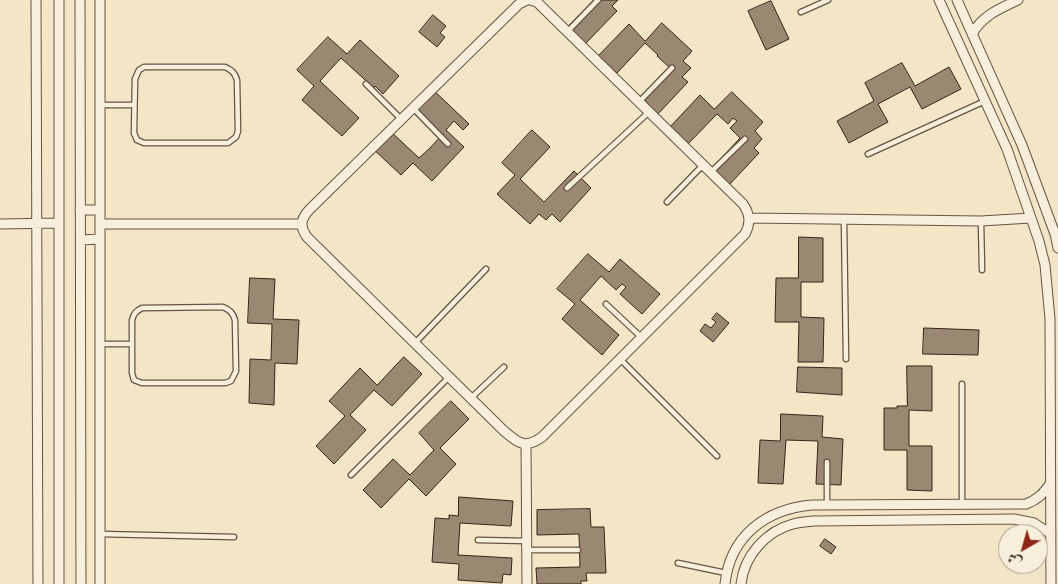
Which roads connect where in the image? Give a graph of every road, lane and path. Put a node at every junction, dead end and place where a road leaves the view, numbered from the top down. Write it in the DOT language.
graph roads {
  1 [pos="36,0"];
  2 [pos="59,0"];
  3 [pos="80,0"];
  4 [pos="100,0"];
  5 [pos="529,0"];
  6 [pos="598,0"];
  7 [pos="828,0"];
  8 [pos="939,0"];
  9 [pos="956,0"];
  10 [pos="1018,0"];
  11 [pos="801,12"];
  12 [pos="567,32"];
  13 [pos="972,34"];
  14 [pos="672,68"];
  15 [pos="366,84"];
  16 [pos="985,101"];
  17 [pos="639,102"];
  18 [pos="100,105"];
  19 [pos="134,105"];
  20 [pos="413,108"];
  21 [pos="649,112"];
  22 [pos="402,119"];
  23 [pos="745,139"];
  24 [pos="448,144"];
  25 [pos="868,154"];
  26 [pos="703,165"];
  27 [pos="711,172"];
  28 [pos="567,188"];
  29 [pos="667,202"];
  30 [pos="80,210"];
  31 [pos="100,210"];
  32 [pos="750,218"];
  33 [pos="1031,218"];
  34 [pos="844,220"];
  35 [pos="981,221"];
  36 [pos="0,224"];
  37 [pos="36,224"];
  38 [pos="58,224"];
  39 [pos="100,224"];
  40 [pos="301,224"];
  41 [pos="80,240"];
  42 [pos="100,240"];
  43 [pos="1058,248"];
  44 [pos="486,269"];
  45 [pos="982,270"];
  46 [pos="606,304"];
  47 [pos="641,338"];
  48 [pos="100,344"];
  49 [pos="132,344"];
  50 [pos="415,344"];
  51 [pos="620,359"];
  52 [pos="846,359"];
  53 [pos="504,367"];
  54 [pos="449,377"];
  55 [pos="962,384"];
  56 [pos="471,398"];
  57 [pos="526,444"];
  58 [pos="718,456"];
  59 [pos="827,462"];
  60 [pos="351,475"];
  61 [pos="1050,484"];
  62 [pos="827,504"];
  63 [pos="962,504"];
  64 [pos="989,504"];
  65 [pos="990,520"];
  66 [pos="100,534"];
  67 [pos="1051,534"];
  68 [pos="234,537"];
  69 [pos="478,540"];
  70 [pos="527,545"];
  71 [pos="578,550"];
  72 [pos="678,563"];
  73 [pos="726,573"];
  74 [pos="38,584"];
  75 [pos="59,584"];
  76 [pos="80,584"];
  77 [pos="100,584"];
  78 [pos="527,584"];
  79 [pos="725,584"];
  80 [pos="741,584"];
  81 [pos="1051,584"];
  1 -- 37 [label="street"];
  2 -- 38 [label="street"];
  3 -- 30 [label="street"];
  4 -- 18 [label="street"];
  5 -- 12 [label="street"];
  5 -- 20 [label="street"];
  6 -- 12 [label="lane"];
  7 -- 11 [label="lane"];
  8 -- 16 [label="street"];
  9 -- 13 [label="street"];
  10 -- 13 [label="street"];
  12 -- 17 [label="street"];
  13 -- 43 [label="street"];
  14 -- 17 [label="lane"];
  15 -- 22 [label="lane"];
  16 -- 25 [label="lane"];
  16 -- 33 [label="street"];
  17 -- 21 [label="street"];
  18 -- 19 [label="lane"];
  18 -- 31 [label="street"];
  19 -- 19 [label="lane"];
  20 -- 22 [label="street"];
  20 -- 24 [label="lane"];
  21 -- 26 [label="street"];
  21 -- 28 [label="lane"];
  22 -- 40 [label="street"];
  23 -- 27 [label="lane"];
  26 -- 27 [label="street"];
  26 -- 29 [label="lane"];
  27 -- 32 [label="street"];
  30 -- 31 [label="street"];
  30 -- 41 [label="street"];
  31 -- 39 [label="street"];
  32 -- 34 [label="street"];
  32 -- 47 [label="street"];
  33 -- 35 [label="street"];
  33 -- 61 [label="street"];
  34 -- 35 [label="street"];
  34 -- 52 [label="lane"];
  35 -- 45 [label="lane"];
  36 -- 37 [label="street"];
  37 -- 38 [label="street"];
  37 -- 74 [label="street"];
  38 -- 75 [label="street"];
  39 -- 40 [label="street"];
  39 -- 42 [label="street"];
  40 -- 50 [label="street"];
  41 -- 42 [label="street"];
  41 -- 76 [label="street"];
  42 -- 48 [label="street"];
  44 -- 50 [label="lane"];
  46 -- 47 [label="lane"];
  47 -- 51 [label="street"];
  48 -- 49 [label="lane"];
  48 -- 66 [label="street"];
  49 -- 49 [label="lane"];
  50 -- 54 [label="street"];
  51 -- 57 [label="street"];
  51 -- 58 [label="lane"];
  53 -- 56 [label="lane"];
  54 -- 56 [label="street"];
  54 -- 60 [label="lane"];
  55 -- 63 [label="lane"];
  56 -- 57 [label="street"];
  57 -- 70 [label="street"];
  59 -- 62 [label="lane"];
  61 -- 64 [label="street"];
  61 -- 67 [label="street"];
  62 -- 63 [label="street"];
  62 -- 73 [label="street"];
  63 -- 64 [label="street"];
  64 -- 65 [label="street"];
  65 -- 67 [label="street"];
  65 -- 80 [label="street"];
  66 -- 68 [label="lane"];
  66 -- 77 [label="street"];
  67 -- 81 [label="street"];
  69 -- 70 [label="lane"];
  70 -- 71 [label="lane"];
  70 -- 78 [label="street"];
  72 -- 73 [label="lane"];
  73 -- 79 [label="street"];
}
